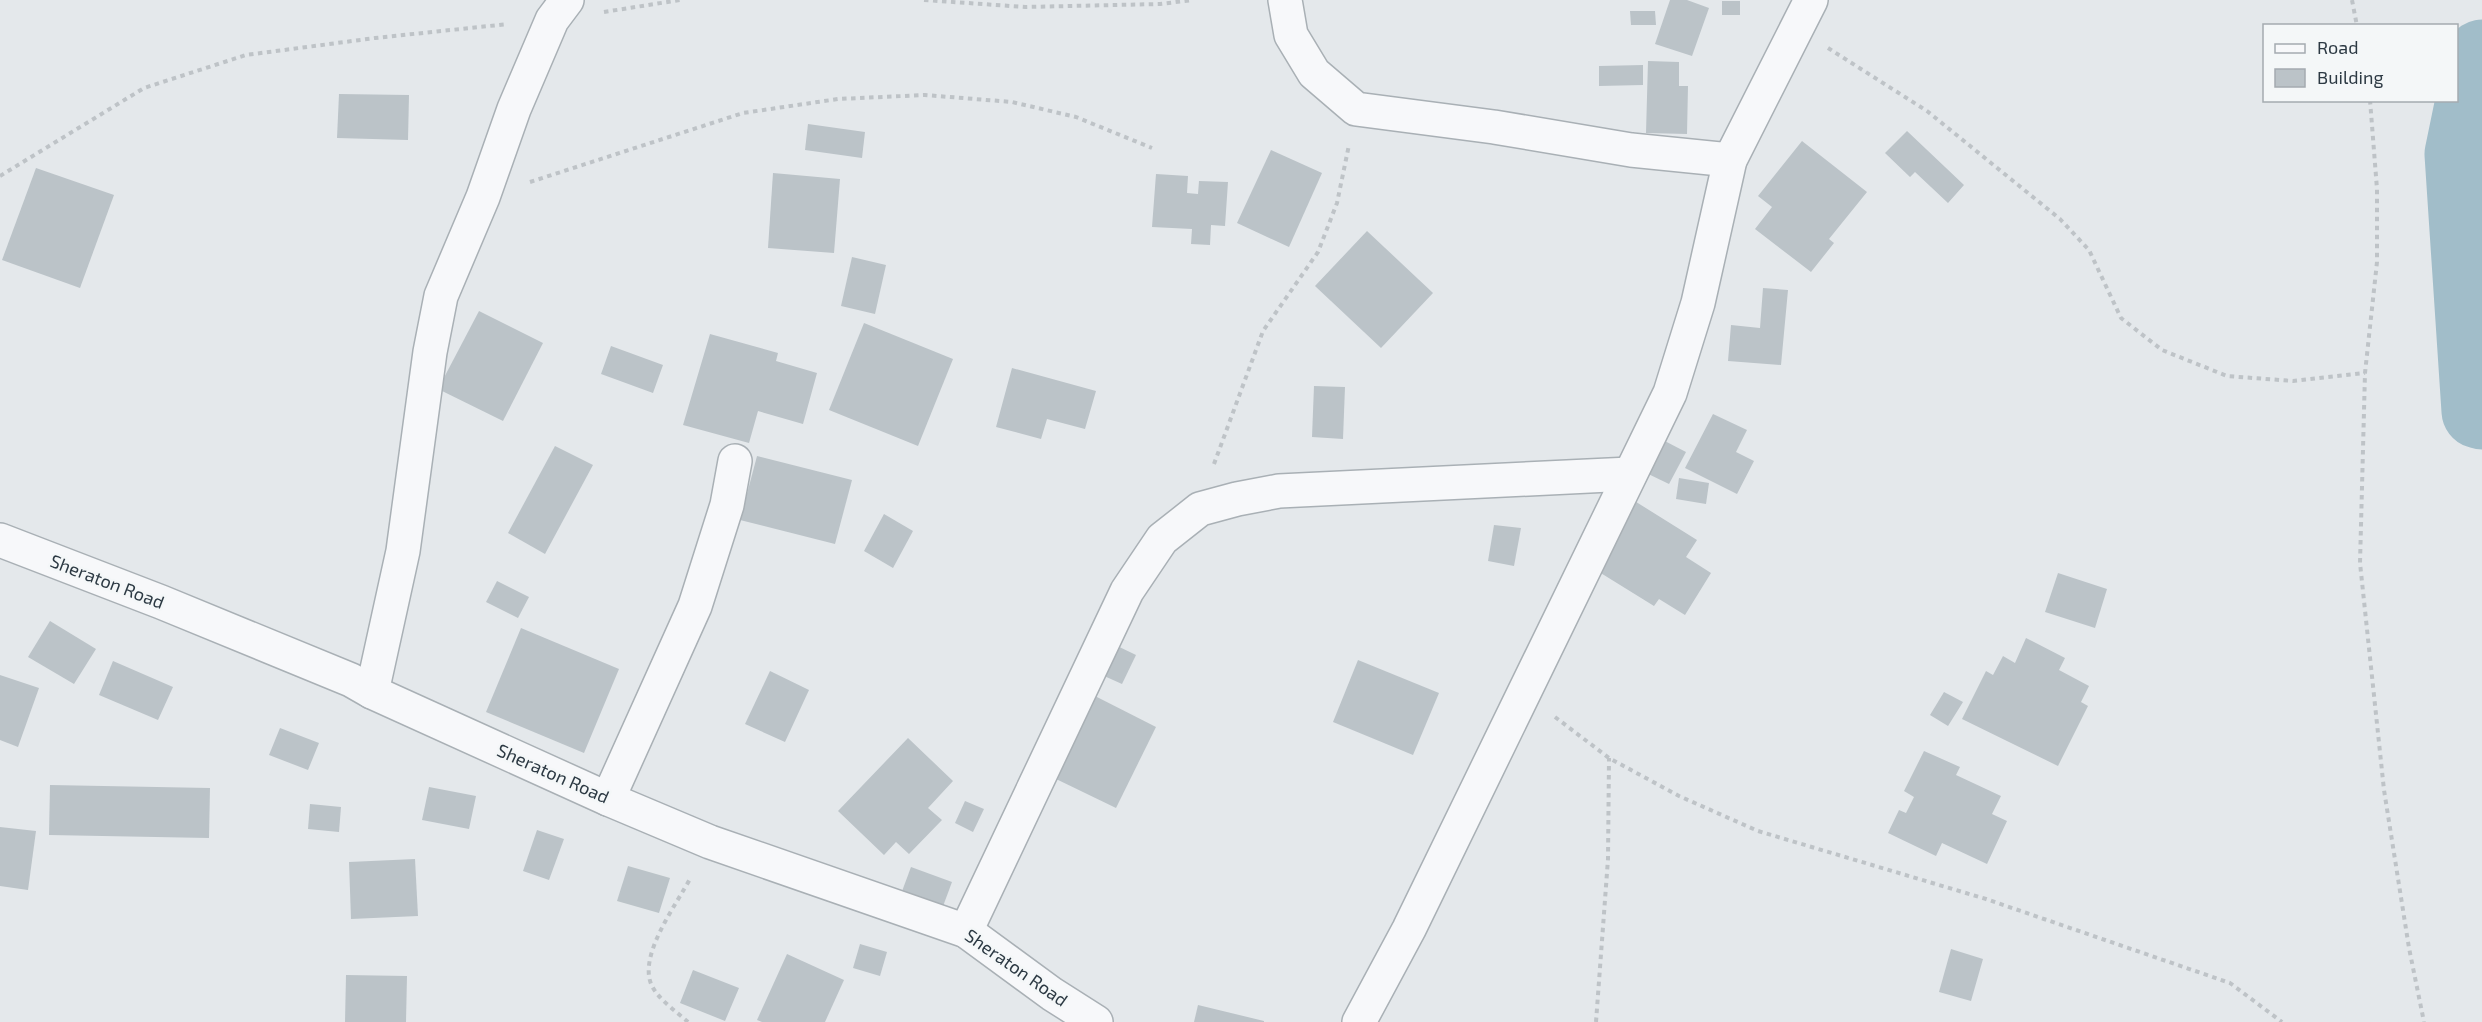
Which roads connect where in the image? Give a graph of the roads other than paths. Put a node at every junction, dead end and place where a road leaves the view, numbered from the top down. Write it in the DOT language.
graph roads {
  1 [pos="1285,0"];
  2 [pos="560,10"];
  3 [pos="1804,14"];
  4 [pos="1730,160"];
  5 [pos="735,461"];
  6 [pos="1630,474"];
  7 [pos="0,540"];
  8 [pos="372,692"];
  9 [pos="608,799"];
  10 [pos="966,931"];
  11 [pos="1096,1022"];
  12 [pos="1359,1022"];
  1 -- 4 [label="street"];
  2 -- 8 [label="street"];
  3 -- 4 [label="street"];
  4 -- 6 [label="street"];
  5 -- 9 [label="street"];
  6 -- 10 [label="street"];
  6 -- 12 [label="street"];
  7 -- 8 [label="street, Sheraton Road"];
  8 -- 9 [label="street, Sheraton Road"];
  9 -- 10 [label="street, Sheraton Road"];
  10 -- 11 [label="street, Sheraton Road"];
}
